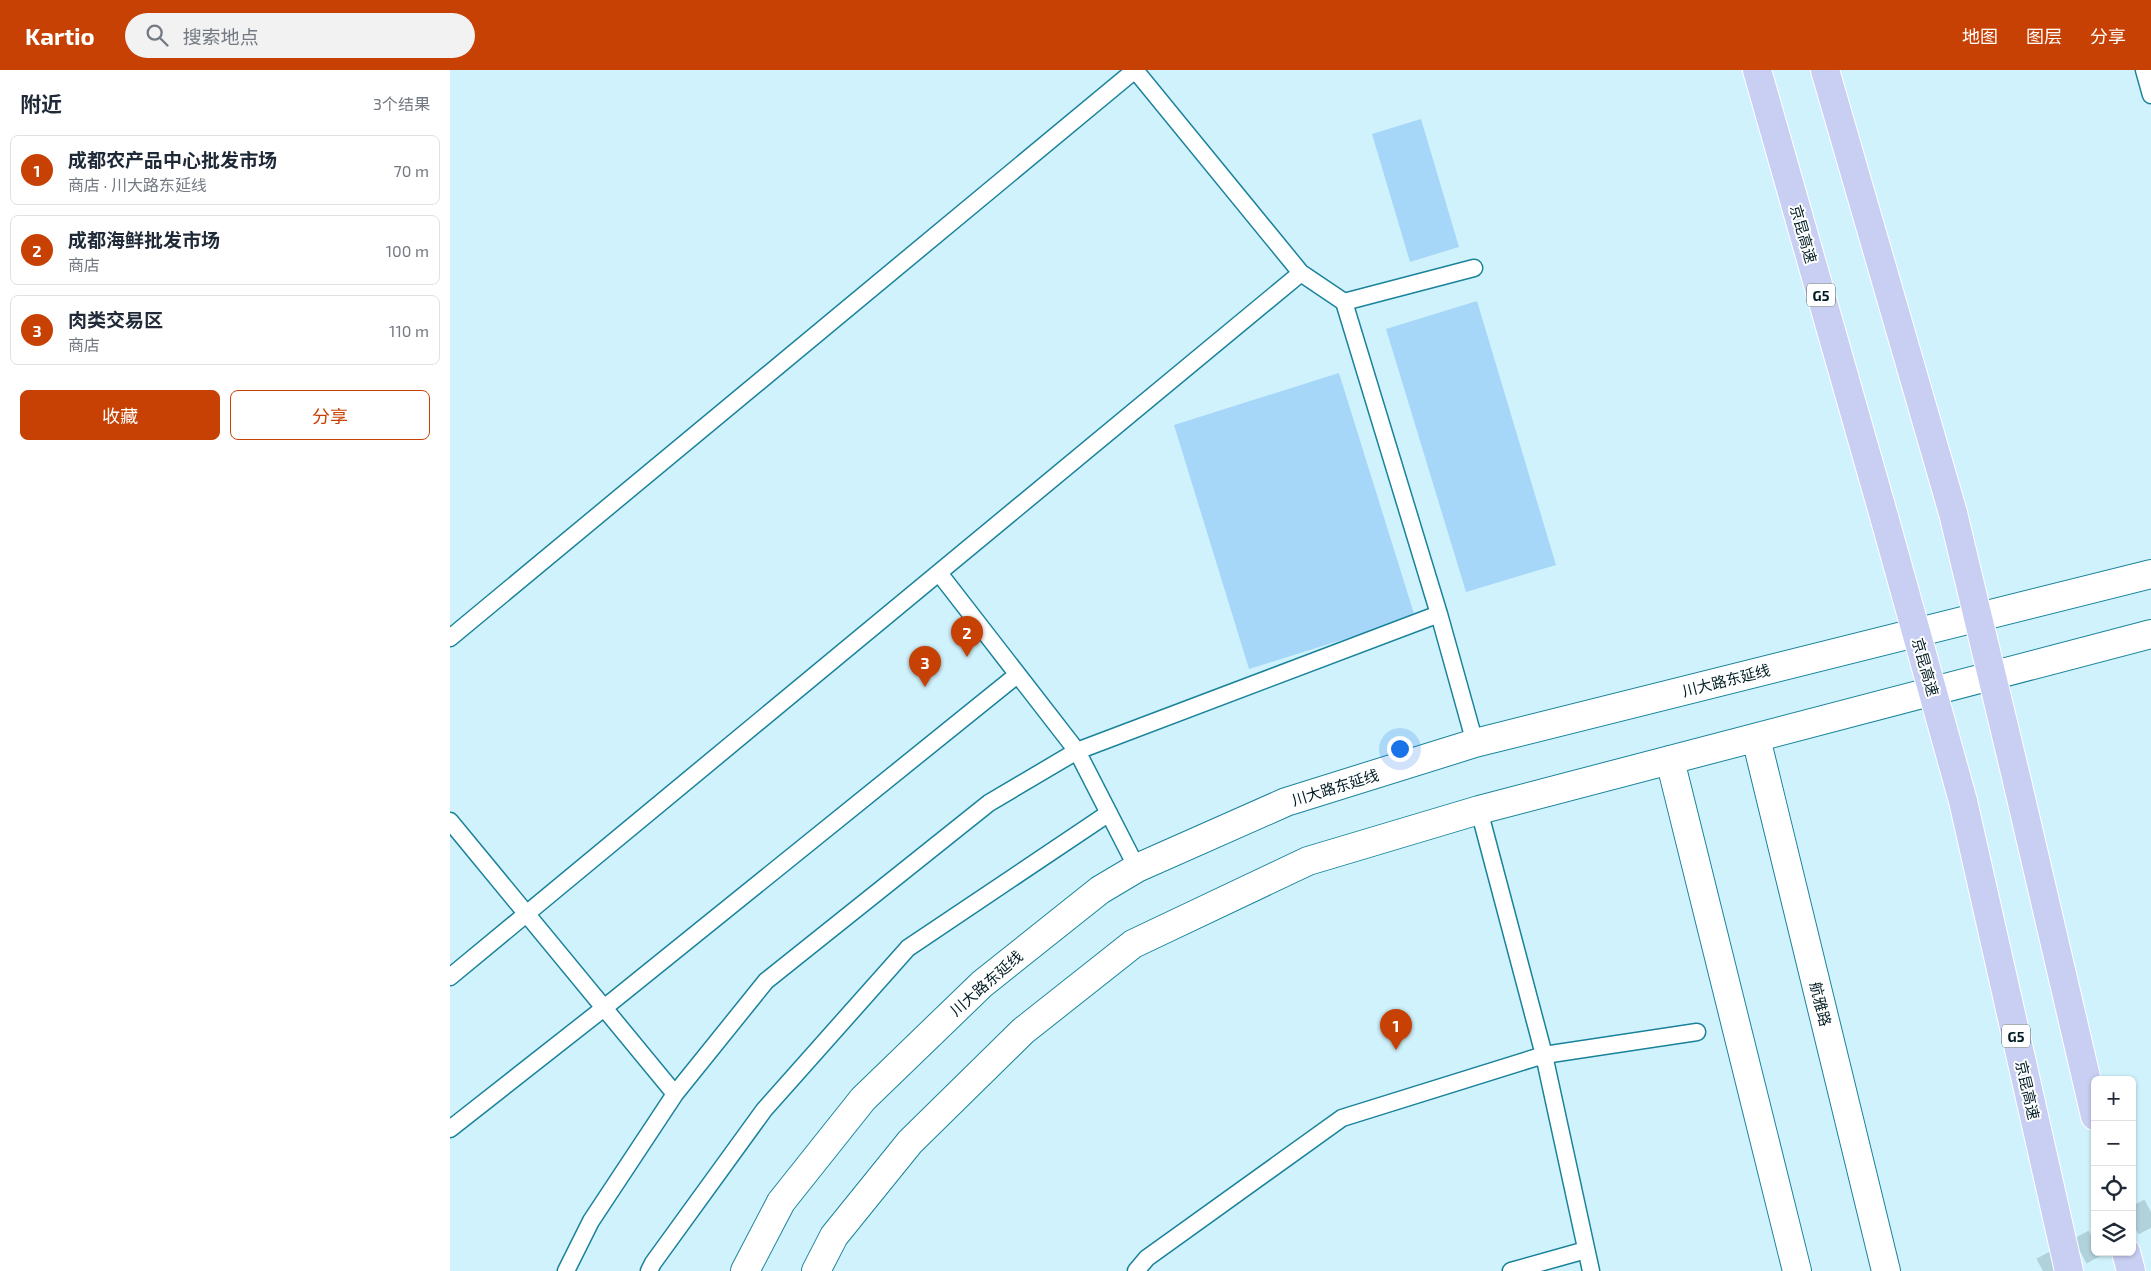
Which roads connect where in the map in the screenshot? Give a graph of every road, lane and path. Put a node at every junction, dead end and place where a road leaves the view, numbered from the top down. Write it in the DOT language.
graph roads {
  1 [pos="1757,70"];
  2 [pos="1826,70"];
  3 [pos="2144,70"];
  4 [pos="2151,95"];
  5 [pos="1474,268"];
  6 [pos="1301,273"];
  7 [pos="1344,302"];
  8 [pos="938,573"];
  9 [pos="2151,574"];
  10 [pos="1439,614"];
  11 [pos="2151,634"];
  12 [pos="450,638"];
  13 [pos="1018,675"];
  14 [pos="1756,738"];
  15 [pos="1475,744"];
  16 [pos="1077,751"];
  17 [pos="1670,760"];
  18 [pos="1479,810"];
  19 [pos="1109,813"];
  20 [pos="450,821"];
  21 [pos="1137,868"];
  22 [pos="526,914"];
  23 [pos="450,977"];
  24 [pos="604,1008"];
  25 [pos="1697,1032"];
  26 [pos="1544,1055"];
  27 [pos="675,1094"];
  28 [pos="2091,1099"];
  29 [pos="450,1129"];
  30 [pos="1586,1250"];
  31 [pos="2127,1256"];
  32 [pos="566,1271"];
  33 [pos="649,1271"];
  34 [pos="746,1271"];
  35 [pos="816,1271"];
  36 [pos="1136,1271"];
  37 [pos="1511,1271"];
  38 [pos="1591,1271"];
  39 [pos="1797,1271"];
  40 [pos="1886,1271"];
  41 [pos="2069,1271"];
  42 [pos="2131,1271"];
  1 -- 41 [label="highway, 京昆高速 / G5, bridge"];
  2 -- 28 [label="highway, bridge"];
  3 -- 4 [label="lane"];
  5 -- 7 [label="lane"];
  6 -- 7 [label="lane"];
  6 -- 8 [label="lane"];
  6 -- 12 [label="lane"];
  7 -- 10 [label="lane"];
  8 -- 13 [label="lane"];
  8 -- 22 [label="lane"];
  9 -- 15 [label="main road, 川大路东延线"];
  10 -- 15 [label="lane"];
  10 -- 16 [label="lane"];
  11 -- 14 [label="main road"];
  13 -- 16 [label="lane"];
  13 -- 24 [label="lane"];
  14 -- 17 [label="main road"];
  14 -- 40 [label="main road, 航雅路"];
  15 -- 21 [label="main road, 川大路东延线"];
  16 -- 19 [label="lane"];
  16 -- 27 [label="lane"];
  17 -- 18 [label="main road"];
  17 -- 39 [label="main road"];
  18 -- 26 [label="lane"];
  18 -- 35 [label="main road"];
  19 -- 21 [label="lane"];
  19 -- 33 [label="lane"];
  20 -- 22 [label="lane"];
  21 -- 34 [label="main road, 川大路东延线"];
  22 -- 23 [label="lane"];
  22 -- 24 [label="lane"];
  24 -- 27 [label="lane"];
  24 -- 29 [label="lane"];
  25 -- 26 [label="lane"];
  26 -- 30 [label="lane"];
  26 -- 36 [label="lane"];
  27 -- 32 [label="lane"];
  30 -- 37 [label="lane"];
  30 -- 38 [label="lane"];
  31 -- 42 [label="highway"];
}
